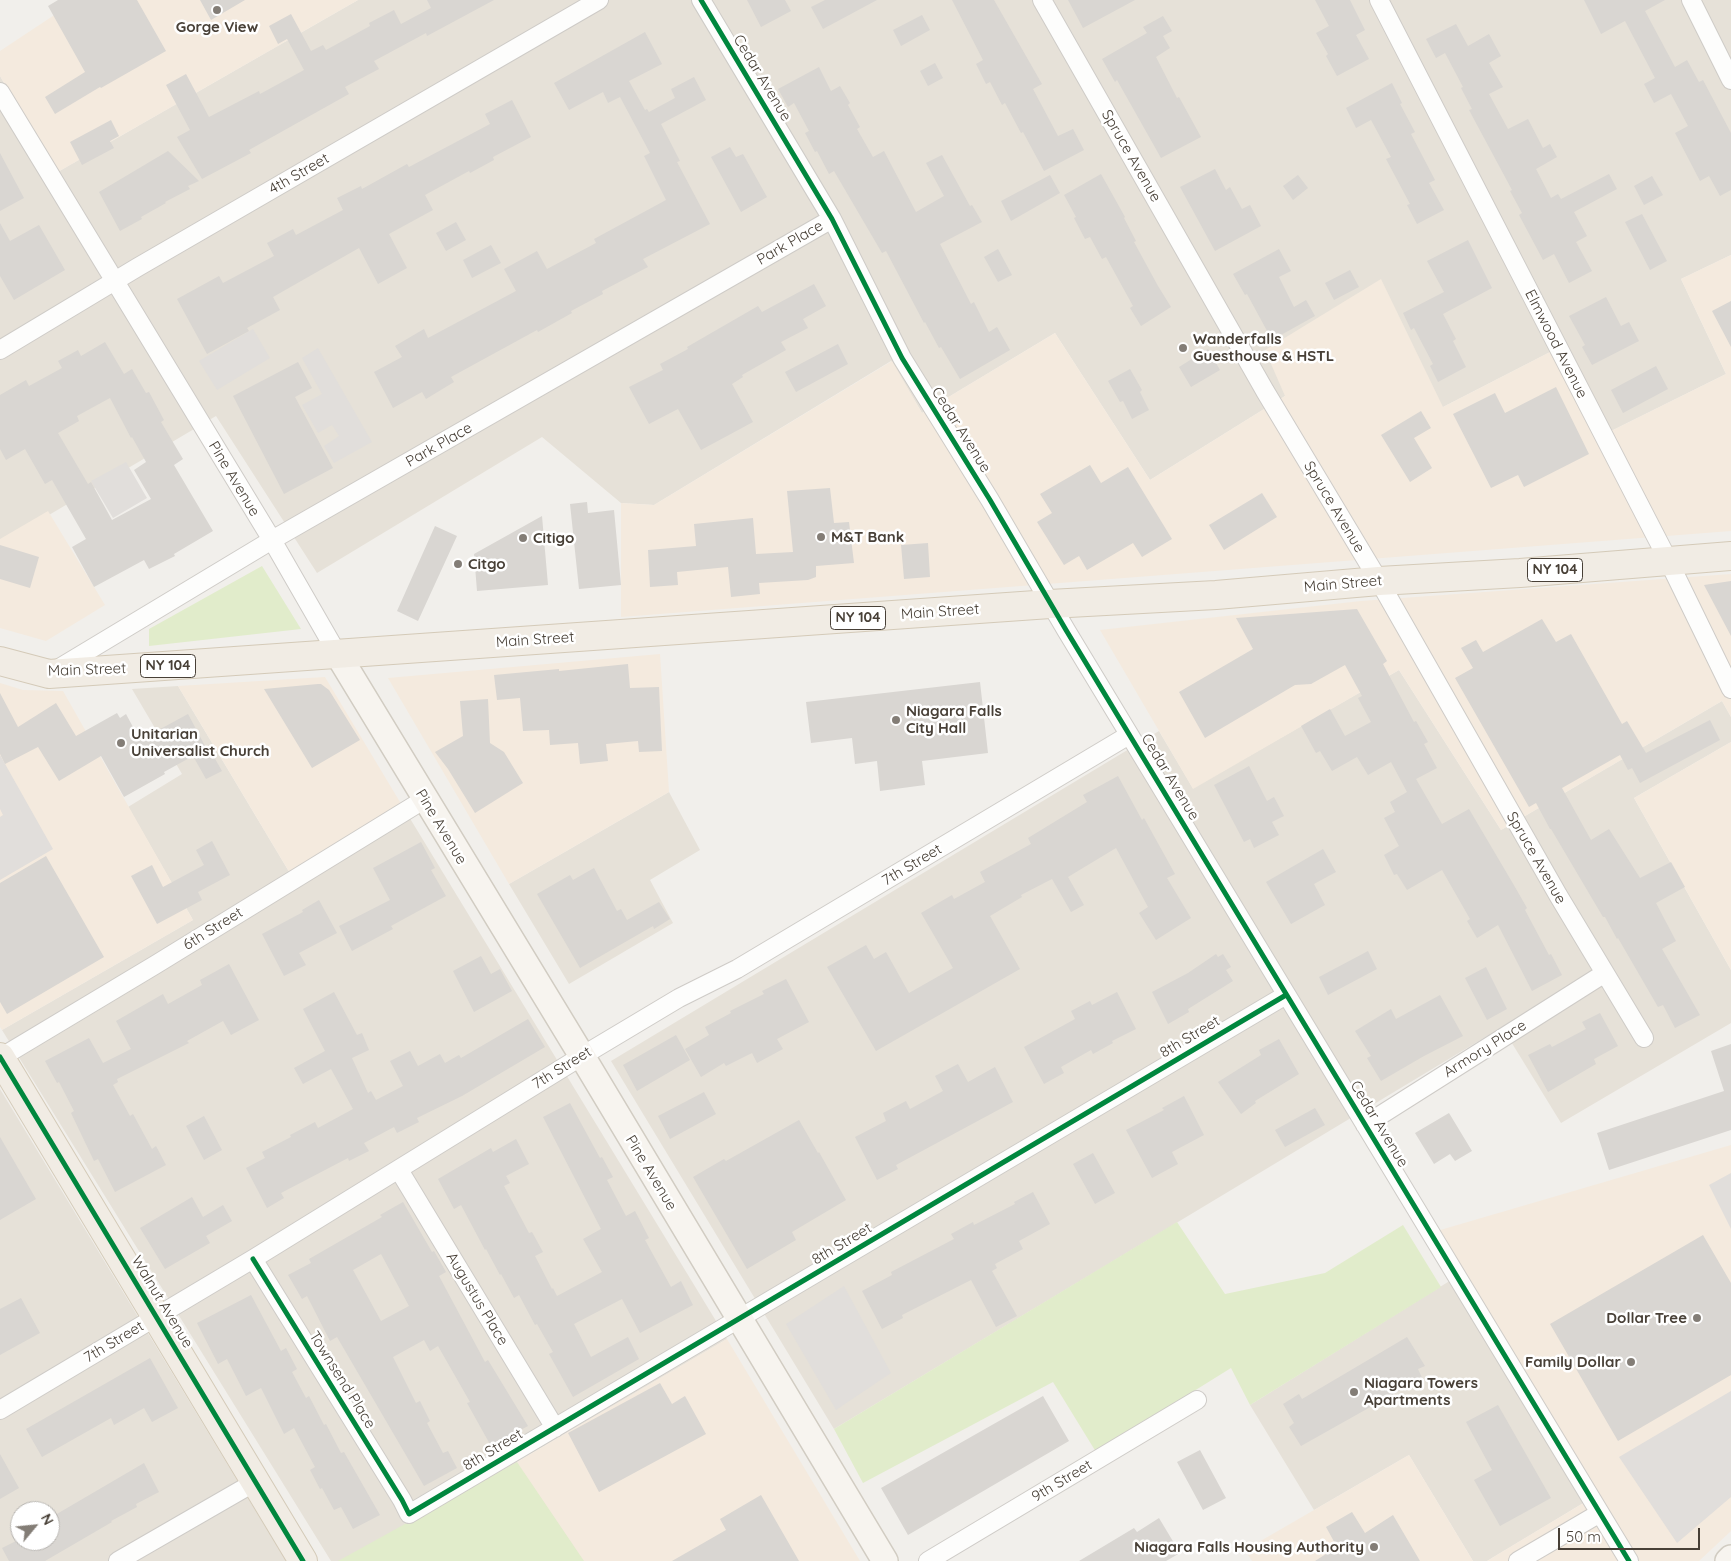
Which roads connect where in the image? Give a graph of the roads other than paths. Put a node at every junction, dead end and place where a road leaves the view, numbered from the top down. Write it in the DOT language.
graph roads {
  1 [pos="599,0"];
  2 [pos="701,0"];
  3 [pos="1042,0"];
  4 [pos="1379,0"];
  5 [pos="1691,0"];
  6 [pos="1731,80"];
  7 [pos="0,92"];
  8 [pos="832,219"];
  9 [pos="115,281"];
  10 [pos="0,350"];
  11 [pos="272,540"];
  12 [pos="1731,556"];
  13 [pos="1668,560"];
  14 [pos="1379,581"];
  15 [pos="1050,604"];
  16 [pos="337,653"];
  17 [pos="0,661"];
  18 [pos="49,674"];
  19 [pos="1731,689"];
  20 [pos="1130,735"];
  21 [pos="425,799"];
  22 [pos="1604,973"];
  23 [pos="1286,995"];
  24 [pos="1644,1038"];
  25 [pos="582,1056"];
  26 [pos="0,1057"];
  27 [pos="1365,1125"];
  28 [pos="399,1170"];
  29 [pos="253,1259"];
  30 [pos="156,1317"];
  31 [pos="739,1319"];
  32 [pos="1197,1400"];
  33 [pos="0,1410"];
  34 [pos="555,1428"];
  35 [pos="255,1482"];
  36 [pos="1600,1513"];
  37 [pos="409,1514"];
  38 [pos="1731,1558"];
  39 [pos="118,1561"];
  40 [pos="303,1561"];
  41 [pos="885,1561"];
  42 [pos="928,1561"];
  43 [pos="1518,1561"];
  44 [pos="1629,1561"];
  45 [pos="1728,1561"];
  1 -- 9 [label="street, 4th Street"];
  2 -- 8 [label="street, Cedar Avenue"];
  3 -- 14 [label="street, Spruce Avenue"];
  4 -- 13 [label="street, Elmwood Avenue"];
  5 -- 6 [label="street"];
  7 -- 9 [label="street, Pine Avenue"];
  8 -- 11 [label="street, Park Place"];
  8 -- 15 [label="street, Cedar Avenue"];
  9 -- 10 [label="street, 4th Street"];
  9 -- 11 [label="street, Pine Avenue"];
  11 -- 16 [label="street, Pine Avenue"];
  11 -- 18 [label="street, Park Place"];
  12 -- 13 [label="main road, Main Street / NY 104"];
  13 -- 14 [label="main road, Main Street / NY 104"];
  13 -- 19 [label="street, Elmwood Avenue"];
  14 -- 15 [label="main road, Main Street / NY 104"];
  14 -- 22 [label="street, Spruce Avenue"];
  15 -- 16 [label="main road, Main Street / NY 104"];
  15 -- 20 [label="street, Cedar Avenue"];
  16 -- 18 [label="main road, Main Street / NY 104"];
  16 -- 21 [label="main road, Pine Avenue"];
  17 -- 18 [label="main road, Main Street / NY 104"];
  20 -- 23 [label="street, Cedar Avenue"];
  20 -- 25 [label="street, 7th Street"];
  21 -- 25 [label="main road, Pine Avenue"];
  21 -- 26 [label="street, 6th Street"];
  22 -- 24 [label="street, Spruce Avenue"];
  22 -- 27 [label="street, Armory Place"];
  23 -- 27 [label="street, Cedar Avenue"];
  23 -- 31 [label="street, 8th Street"];
  25 -- 28 [label="street, 7th Street"];
  25 -- 31 [label="main road, Pine Avenue"];
  26 -- 30 [label="main road, Walnut Avenue"];
  27 -- 36 [label="street, Cedar Avenue"];
  28 -- 29 [label="street, 7th Street"];
  28 -- 34 [label="street, Augustus Place"];
  29 -- 30 [label="street, 7th Street"];
  29 -- 37 [label="street, Townsend Place"];
  30 -- 33 [label="street, 7th Street"];
  30 -- 35 [label="main road, Walnut Avenue"];
  31 -- 34 [label="street, 8th Street"];
  31 -- 41 [label="main road, Pine Avenue"];
  32 -- 42 [label="street, 9th Street"];
  34 -- 37 [label="street, 8th Street"];
  35 -- 39 [label="street"];
  35 -- 40 [label="main road, Walnut Avenue"];
  36 -- 43 [label="street"];
  36 -- 44 [label="street, Cedar Avenue"];
  38 -- 45 [label="main road"];
}
